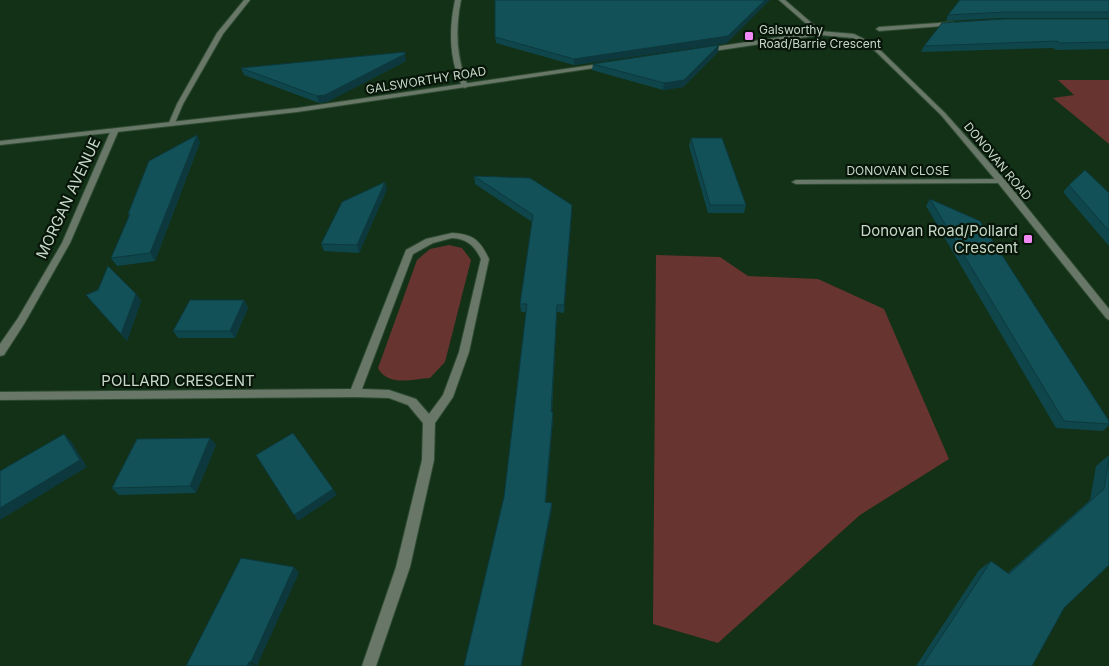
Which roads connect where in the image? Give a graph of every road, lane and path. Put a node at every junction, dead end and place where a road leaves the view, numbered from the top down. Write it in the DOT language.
graph roads {
  1 [pos="247,0"];
  2 [pos="458,0"];
  3 [pos="782,0"];
  4 [pos="964,24"];
  5 [pos="879,29"];
  6 [pos="820,33"];
  7 [pos="696,52"];
  8 [pos="609,65"];
  9 [pos="465,86"];
  10 [pos="171,125"];
  11 [pos="114,132"];
  12 [pos="0,144"];
  13 [pos="1001,181"];
  14 [pos="796,182"];
  15 [pos="1109,316"];
  16 [pos="0,352"];
  17 [pos="356,393"];
  18 [pos="0,396"];
  19 [pos="429,422"];
  20 [pos="369,666"];
  1 -- 10 [label="street"];
  2 -- 9 [label="street"];
  3 -- 6 [label="street"];
  4 -- 5 [label="street"];
  6 -- 7 [label="street"];
  6 -- 13 [label="street, DONOVAN ROAD"];
  8 -- 9 [label="street, GALSWORTHY ROAD"];
  9 -- 10 [label="street, GALSWORTHY ROAD"];
  10 -- 11 [label="street, GALSWORTHY ROAD"];
  11 -- 12 [label="street, GALSWORTHY ROAD"];
  11 -- 16 [label="street, MORGAN AVENUE"];
  13 -- 14 [label="street, DONOVAN CLOSE"];
  13 -- 15 [label="street, DONOVAN ROAD"];
  17 -- 18 [label="street, POLLARD CRESCENT"];
  17 -- 19 [label="street, POLLARD CRESCENT"];
  17 -- 19 [label="street"];
  19 -- 20 [label="street"];
}
